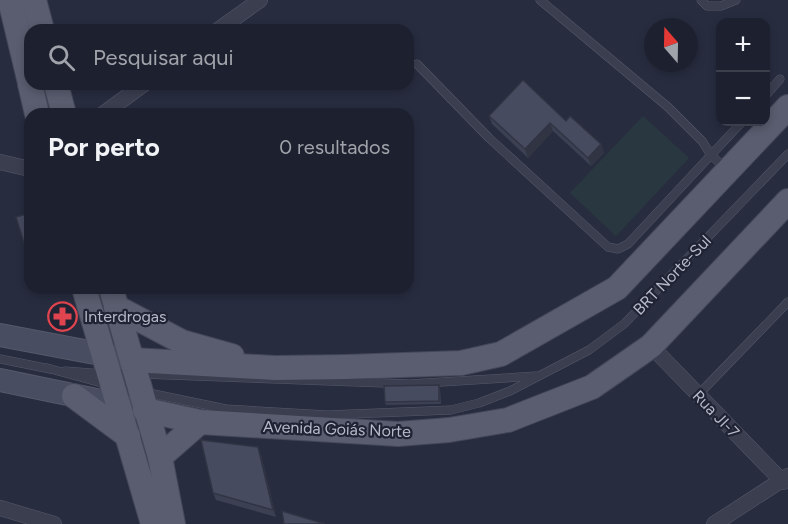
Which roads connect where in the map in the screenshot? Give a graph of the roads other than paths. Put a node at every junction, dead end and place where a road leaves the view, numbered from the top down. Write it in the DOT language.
graph roads {
  1 [pos="10,0"];
  2 [pos="34,0"];
  3 [pos="260,0"];
  4 [pos="540,0"];
  5 [pos="701,0"];
  6 [pos="736,0"];
  7 [pos="243,5"];
  8 [pos="40,24"];
  9 [pos="224,24"];
  10 [pos="24,59"];
  11 [pos="417,64"];
  12 [pos="780,79"];
  13 [pos="32,90"];
  14 [pos="58,90"];
  15 [pos="136,90"];
  16 [pos="770,90"];
  17 [pos="788,107"];
  18 [pos="36,108"];
  19 [pos="62,108"];
  20 [pos="111,108"];
  21 [pos="740,126"];
  22 [pos="788,154"];
  23 [pos="0,162"];
  24 [pos="719,163"];
  25 [pos="24,168"];
  26 [pos="788,201"];
  27 [pos="87,294"];
  28 [pos="114,298"];
  29 [pos="788,302"];
  30 [pos="0,335"];
  31 [pos="651,346"];
  32 [pos="0,359"];
  33 [pos="47,368"];
  34 [pos="275,368"];
  35 [pos="540,375"];
  36 [pos="0,381"];
  37 [pos="125,382"];
  38 [pos="698,395"];
  39 [pos="74,396"];
  40 [pos="200,422"];
  41 [pos="128,436"];
  42 [pos="160,457"];
  43 [pos="785,479"];
  44 [pos="5,514"];
  45 [pos="54,524"];
  46 [pos="153,524"];
  47 [pos="173,524"];
  48 [pos="714,524"];
  1 -- 10 [label="main road"];
  2 -- 8 [label="main road"];
  3 -- 7 [label="street"];
  4 -- 24 [label="lane"];
  5 -- 6 [label="lane"];
  7 -- 9 [label="street"];
  11 -- 24 [label="lane"];
  12 -- 16 [label="lane"];
  13 -- 18 [label="main road"];
  14 -- 19 [label="main road"];
  15 -- 20 [label="street"];
  17 -- 24 [label="main road"];
  21 -- 24 [label="lane"];
  22 -- 35 [label="lane, BRT Norte-Sul"];
  23 -- 25 [label="street"];
  24 -- 34 [label="main road"];
  26 -- 31 [label="main road, Avenida Goiás Norte"];
  27 -- 37 [label="main road"];
  28 -- 34 [label="main road"];
  28 -- 37 [label="main road"];
  29 -- 38 [label="lane"];
  30 -- 37 [label="main road"];
  31 -- 38 [label="street, Rua JI-7"];
  31 -- 40 [label="main road, Avenida Goiás Norte"];
  32 -- 33 [label="lane"];
  33 -- 37 [label="lane"];
  33 -- 37 [label="lane"];
  34 -- 37 [label="main road"];
  35 -- 37 [label="lane"];
  35 -- 37 [label="lane, BRT Norte-Sul"];
  36 -- 39 [label="main road"];
  37 -- 39 [label="main road"];
  37 -- 40 [label="main road, Avenida Goiás Norte"];
  37 -- 41 [label="main road"];
  37 -- 42 [label="main road"];
  38 -- 43 [label="street, Rua JI-7"];
  39 -- 41 [label="main road"];
  40 -- 42 [label="main road"];
  41 -- 46 [label="main road"];
  42 -- 47 [label="main road"];
  43 -- 48 [label="street"];
  44 -- 45 [label="street"];
}
